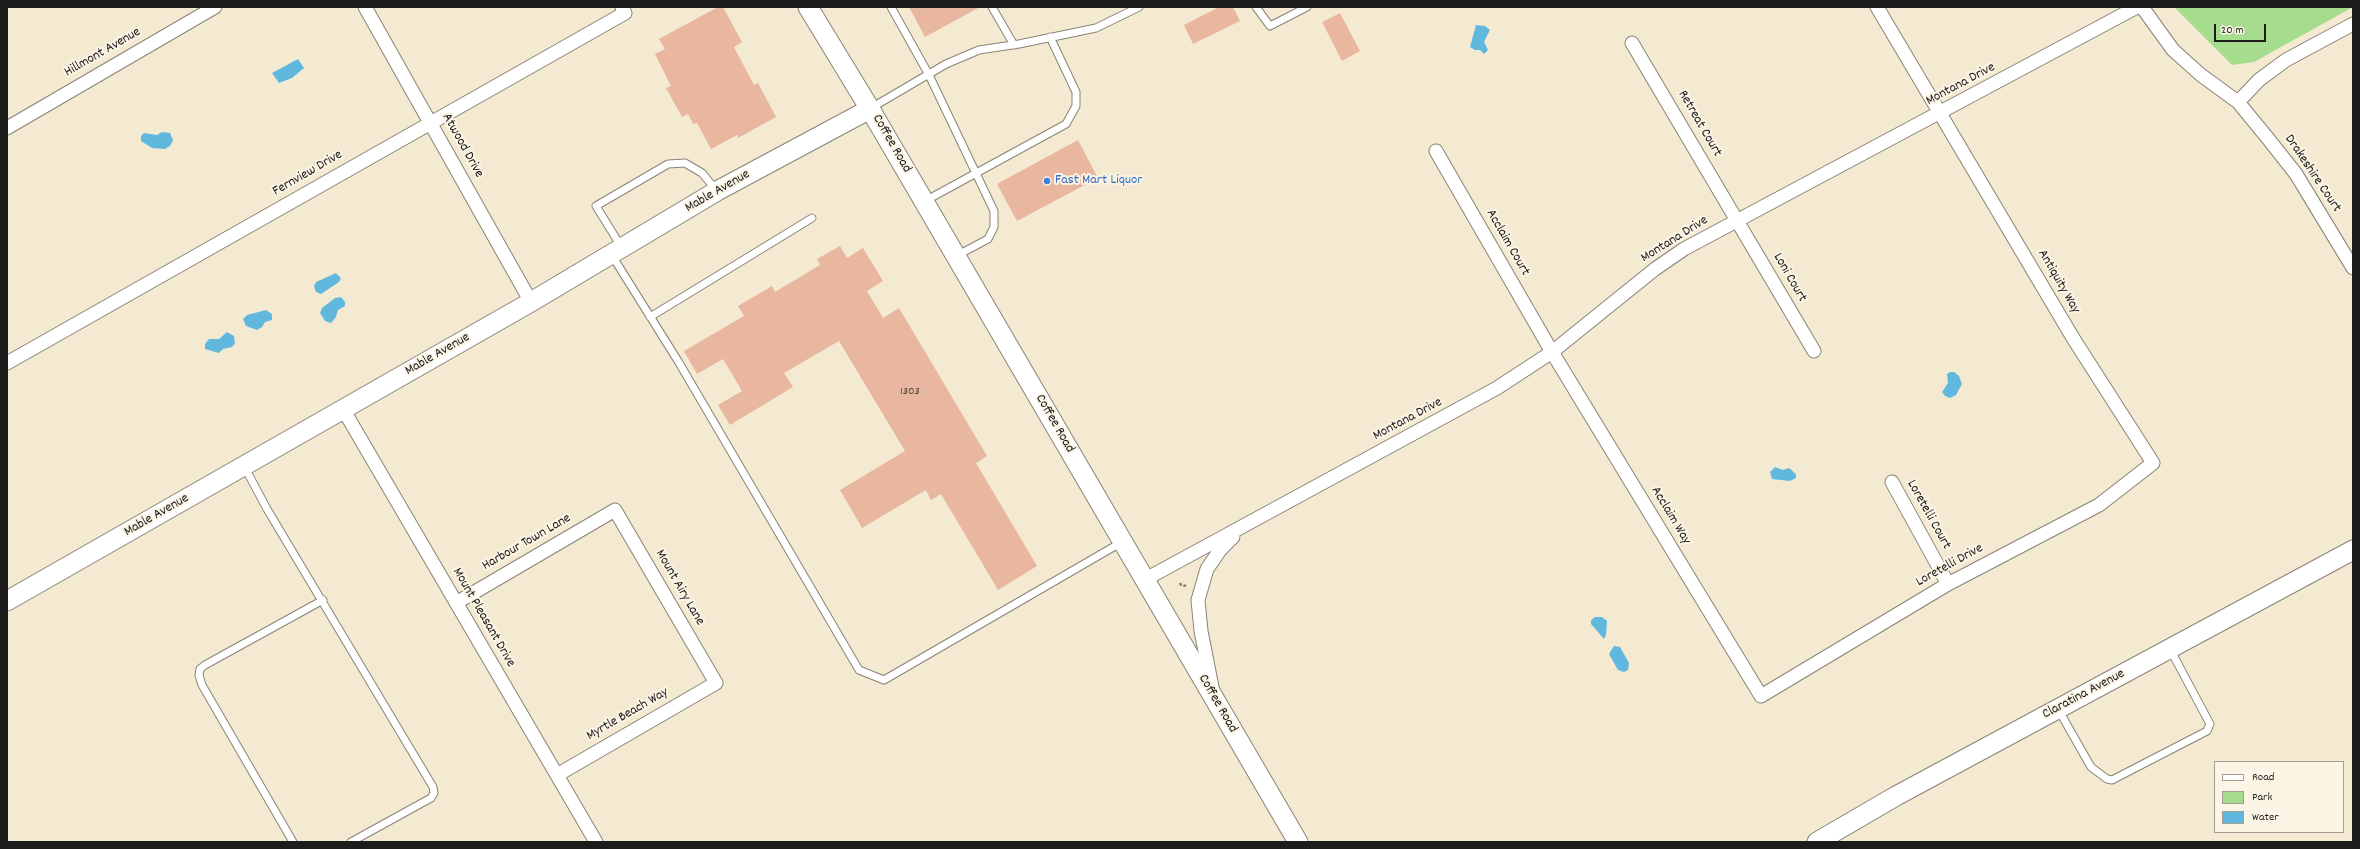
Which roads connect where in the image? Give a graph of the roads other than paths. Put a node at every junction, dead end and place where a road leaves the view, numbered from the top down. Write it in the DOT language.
graph roads {
  1 [pos="215,7"];
  2 [pos="364,7"];
  3 [pos="808,7"];
  4 [pos="891,7"];
  5 [pos="992,7"];
  6 [pos="1140,7"];
  7 [pos="1256,7"];
  8 [pos="1307,7"];
  9 [pos="1877,7"];
  10 [pos="2137,7"];
  11 [pos="2142,7"];
  12 [pos="624,10"];
  13 [pos="2353,24"];
  14 [pos="1050,37"];
  15 [pos="1632,43"];
  16 [pos="1014,44"];
  17 [pos="929,75"];
  18 [pos="2238,102"];
  19 [pos="870,109"];
  20 [pos="1941,114"];
  21 [pos="431,123"];
  22 [pos="7,128"];
  23 [pos="1436,150"];
  24 [pos="976,173"];
  25 [pos="717,192"];
  26 [pos="924,202"];
  27 [pos="812,218"];
  28 [pos="1737,222"];
  29 [pos="616,251"];
  30 [pos="956,256"];
  31 [pos="2353,268"];
  32 [pos="531,302"];
  33 [pos="650,317"];
  34 [pos="1814,351"];
  35 [pos="1552,352"];
  36 [pos="7,363"];
  37 [pos="343,409"];
  38 [pos="2153,463"];
  39 [pos="244,466"];
  40 [pos="1892,482"];
  41 [pos="615,510"];
  42 [pos="1246,525"];
  43 [pos="1122,541"];
  44 [pos="2353,550"];
  45 [pos="1144,580"];
  46 [pos="1948,584"];
  47 [pos="324,600"];
  48 [pos="7,602"];
  49 [pos="456,603"];
  50 [pos="2170,649"];
  51 [pos="716,683"];
  52 [pos="1761,696"];
  53 [pos="1214,699"];
  54 [pos="2058,709"];
  55 [pos="557,775"];
  56 [pos="293,842"];
  57 [pos="351,842"];
  58 [pos="596,842"];
  59 [pos="1298,842"];
  60 [pos="1817,842"];
  1 -- 22 [label="street, Hillmont Avenue"];
  2 -- 21 [label="street, Atwood Drive"];
  3 -- 19 [label="main road, Coffee Road"];
  4 -- 17 [label="lane"];
  5 -- 16 [label="lane"];
  6 -- 14 [label="lane"];
  7 -- 8 [label="lane"];
  9 -- 20 [label="street, Antiquity Way"];
  10 -- 20 [label="street, Montana Drive"];
  11 -- 18 [label="street, Drakeshire Court"];
  12 -- 21 [label="street, Fernview Drive"];
  13 -- 18 [label="street"];
  14 -- 16 [label="lane"];
  14 -- 24 [label="lane"];
  15 -- 28 [label="street, Retreat Court"];
  16 -- 17 [label="lane"];
  17 -- 19 [label="lane"];
  17 -- 24 [label="lane"];
  18 -- 31 [label="street, Drakeshire Court"];
  19 -- 25 [label="main road, Mable Avenue"];
  19 -- 26 [label="main road, Coffee Road"];
  20 -- 28 [label="street, Montana Drive"];
  20 -- 38 [label="street, Antiquity Way"];
  21 -- 32 [label="street, Atwood Drive"];
  21 -- 36 [label="street, Fernview Drive"];
  23 -- 35 [label="street, Acclaim Court"];
  24 -- 26 [label="lane"];
  24 -- 30 [label="lane"];
  25 -- 29 [label="main road, Mable Avenue"];
  25 -- 29 [label="lane"];
  26 -- 30 [label="main road, Coffee Road"];
  27 -- 33 [label="lane"];
  28 -- 34 [label="street, Loni Court"];
  28 -- 35 [label="street, Montana Drive"];
  29 -- 32 [label="main road, Mable Avenue"];
  29 -- 33 [label="lane"];
  30 -- 43 [label="main road, Coffee Road"];
  32 -- 37 [label="main road, Mable Avenue"];
  33 -- 43 [label="lane"];
  35 -- 42 [label="street, Montana Drive"];
  35 -- 52 [label="street, Acclaim Way"];
  37 -- 39 [label="main road, Mable Avenue"];
  37 -- 49 [label="street, Mount Pleasant Drive"];
  38 -- 46 [label="street, Loretelli Drive"];
  39 -- 47 [label="lane"];
  39 -- 48 [label="main road, Mable Avenue"];
  40 -- 46 [label="street, Loretelli Court"];
  41 -- 49 [label="street, Harbour Town Lane"];
  41 -- 51 [label="street, Mount Airy Lane"];
  42 -- 45 [label="street, Montana Drive"];
  42 -- 53 [label="street, Montana Drive"];
  43 -- 45 [label="main road, Coffee Road"];
  44 -- 50 [label="main road, Claratina Avenue"];
  45 -- 53 [label="main road, Coffee Road"];
  46 -- 52 [label="street, Loretelli Drive"];
  47 -- 56 [label="lane"];
  47 -- 57 [label="lane"];
  49 -- 55 [label="street, Mount Pleasant Drive"];
  50 -- 54 [label="main road, Claratina Avenue"];
  50 -- 54 [label="lane"];
  51 -- 55 [label="street, Myrtle Beach Way"];
  53 -- 59 [label="main road, Coffee Road"];
  54 -- 60 [label="main road, Claratina Avenue"];
  55 -- 58 [label="street, Mount Pleasant Drive"];
}
